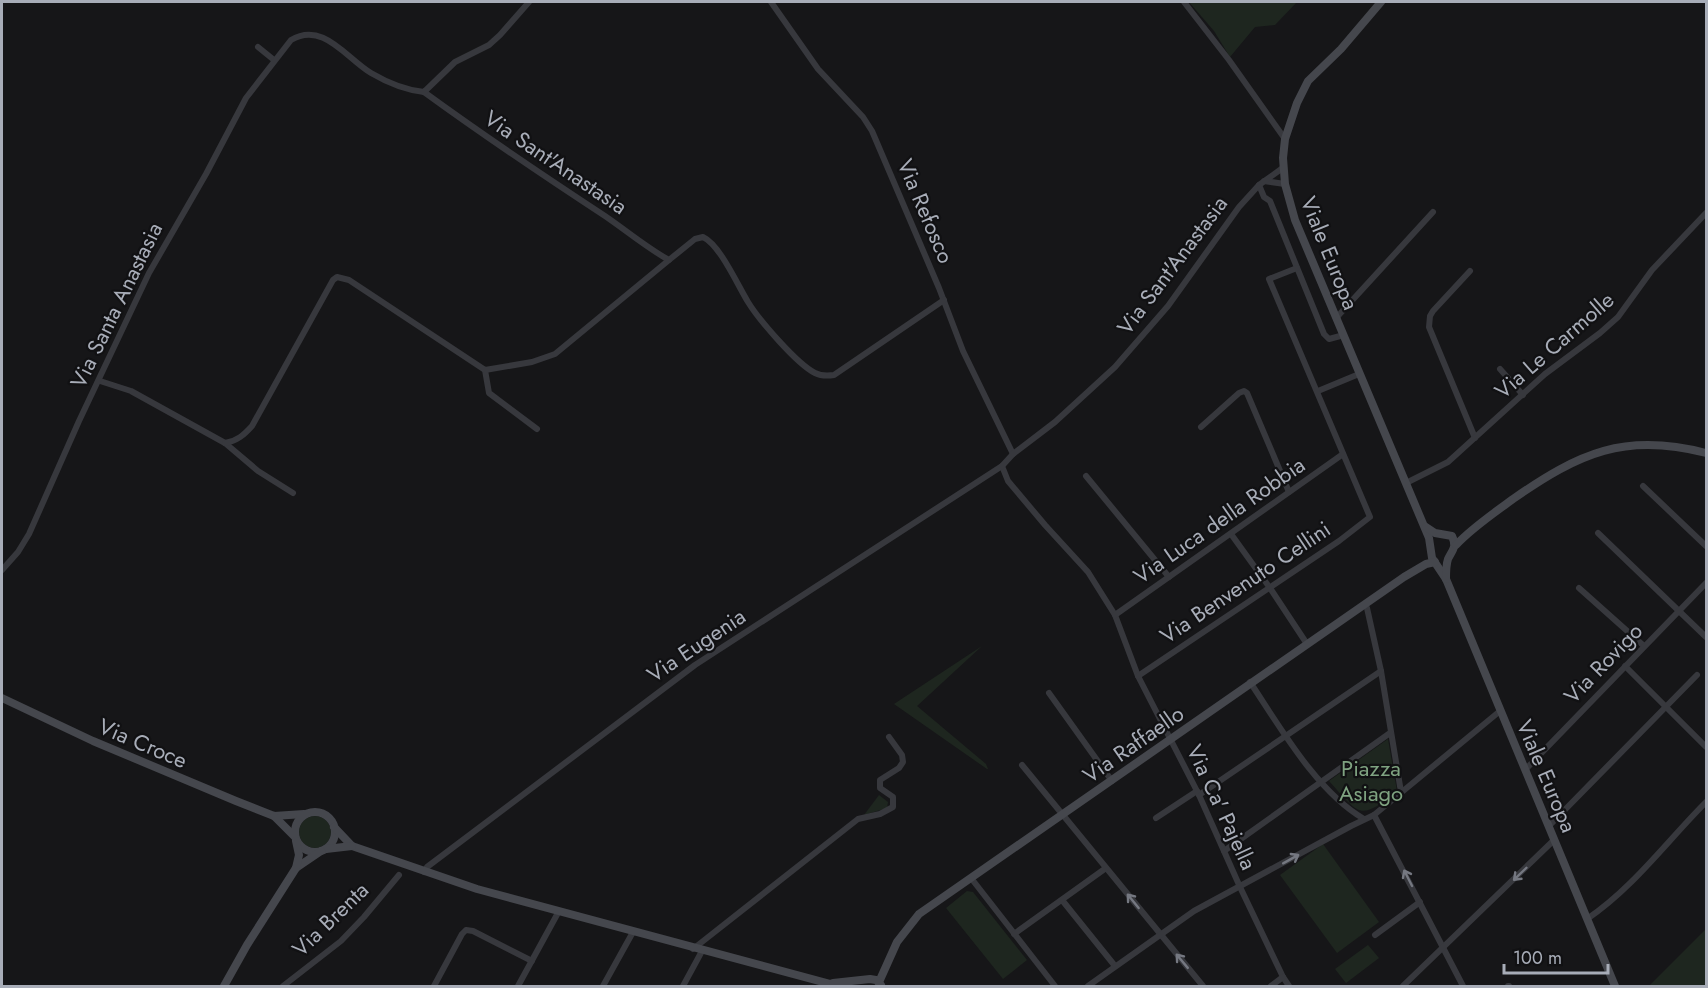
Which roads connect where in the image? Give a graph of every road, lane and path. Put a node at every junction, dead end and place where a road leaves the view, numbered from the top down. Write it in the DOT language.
graph roads {
  1 [pos="529,2"];
  2 [pos="771,2"];
  3 [pos="1184,2"];
  4 [pos="1381,2"];
  5 [pos="258,47"];
  6 [pos="274,60"];
  7 [pos="424,92"];
  8 [pos="1285,140"];
  9 [pos="1284,167"];
  10 [pos="1261,183"];
  11 [pos="1285,184"];
  12 [pos="1433,212"];
  13 [pos="1706,213"];
  14 [pos="669,260"];
  15 [pos="1297,268"];
  16 [pos="1470,271"];
  17 [pos="944,300"];
  18 [pos="1337,317"];
  19 [pos="1344,335"];
  20 [pos="1500,369"];
  21 [pos="485,370"];
  22 [pos="1359,374"];
  23 [pos="100,381"];
  24 [pos="1318,391"];
  25 [pos="1523,395"];
  26 [pos="1201,427"];
  27 [pos="537,429"];
  28 [pos="1475,438"];
  29 [pos="225,443"];
  30 [pos="1707,453"];
  31 [pos="1013,454"];
  32 [pos="1343,454"];
  33 [pos="1002,466"];
  34 [pos="1086,476"];
  35 [pos="1406,483"];
  36 [pos="1643,486"];
  37 [pos="1289,492"];
  38 [pos="293,493"];
  39 [pos="1424,525"];
  40 [pos="1468,532"];
  41 [pos="1598,533"];
  42 [pos="1231,534"];
  43 [pos="1444,534"];
  44 [pos="1456,545"];
  45 [pos="1707,546"];
  46 [pos="1431,549"];
  47 [pos="1447,561"];
  48 [pos="1436,562"];
  49 [pos="1416,569"];
  50 [pos="2,570"];
  51 [pos="1169,577"];
  52 [pos="1446,579"];
  53 [pos="1707,583"];
  54 [pos="1270,588"];
  55 [pos="1579,588"];
  56 [pos="1365,604"];
  57 [pos="1679,610"];
  58 [pos="1115,615"];
  59 [pos="1707,637"];
  60 [pos="1307,644"];
  61 [pos="1644,646"];
  62 [pos="1625,666"];
  63 [pos="1381,671"];
  64 [pos="1697,675"];
  65 [pos="1138,676"];
  66 [pos="1250,682"];
  67 [pos="1049,693"];
  68 [pos="2,698"];
  69 [pos="1666,708"];
  70 [pos="1500,711"];
  71 [pos="1390,733"];
  72 [pos="1284,736"];
  73 [pos="889,737"];
  74 [pos="1171,740"];
  75 [pos="1707,747"];
  76 [pos="1022,765"];
  77 [pos="1526,770"];
  78 [pos="1112,781"];
  79 [pos="1320,782"];
  80 [pos="1401,792"];
  81 [pos="1198,793"];
  82 [pos="1707,802"];
  83 [pos="304,814"];
  84 [pos="1063,815"];
  85 [pos="1374,815"];
  86 [pos="274,816"];
  87 [pos="1156,818"];
  88 [pos="1364,819"];
  89 [pos="1549,826"];
  90 [pos="334,827"];
  91 [pos="296,839"];
  92 [pos="1554,840"];
  93 [pos="352,846"];
  94 [pos="324,850"];
  95 [pos="1224,850"];
  96 [pos="296,868"];
  97 [pos="1106,868"];
  98 [pos="424,872"];
  99 [pos="399,875"];
  100 [pos="971,878"];
  101 [pos="1240,887"];
  102 [pos="1062,900"];
  103 [pos="1420,902"];
  104 [pos="559,911"];
  105 [pos="1587,919"];
  106 [pos="633,932"];
  107 [pos="1014,934"];
  108 [pos="1160,934"];
  109 [pos="1375,935"];
  110 [pos="698,950"];
  111 [pos="1443,950"];
  112 [pos="532,961"];
  113 [pos="1115,966"];
  114 [pos="1283,977"];
  115 [pos="827,983"];
  116 [pos="871,983"];
  117 [pos="224,987"];
  118 [pos="283,987"];
  119 [pos="434,987"];
  120 [pos="518,987"];
  121 [pos="603,987"];
  122 [pos="683,987"];
  123 [pos="838,987"];
  124 [pos="1055,987"];
  125 [pos="1088,987"];
  126 [pos="1203,987"];
  127 [pos="1270,987"];
  128 [pos="1289,987"];
  129 [pos="1403,987"];
  130 [pos="1463,987"];
  131 [pos="1615,987"];
  1 -- 7 [label="street"];
  2 -- 17 [label="street, Via Refosco"];
  3 -- 8 [label="street"];
  4 -- 8 [label="main road, Viale Europa"];
  5 -- 6 [label="street"];
  6 -- 7 [label="street, Via Santa Anastasia"];
  6 -- 23 [label="street, Via Santa Anastasia"];
  7 -- 14 [label="street, Via Sant'Anastasia"];
  8 -- 9 [label="main road, Viale Europa"];
  9 -- 10 [label="street, Via Sant'Anastasia"];
  9 -- 11 [label="main road, Viale Europa"];
  10 -- 11 [label="street"];
  10 -- 15 [label="street, Viale Europa"];
  10 -- 31 [label="street, Via Sant'Anastasia"];
  11 -- 18 [label="main road, Viale Europa"];
  12 -- 18 [label="street"];
  13 -- 25 [label="street, Via Le Carmolle"];
  14 -- 17 [label="street"];
  14 -- 21 [label="street"];
  15 -- 19 [label="street, Viale Europa"];
  15 -- 24 [label="street"];
  16 -- 28 [label="street"];
  17 -- 31 [label="street, Via Refosco"];
  18 -- 19 [label="main road, Viale Europa"];
  19 -- 22 [label="main road, Viale Europa"];
  20 -- 25 [label="street"];
  21 -- 27 [label="street"];
  21 -- 29 [label="street"];
  22 -- 24 [label="street"];
  22 -- 35 [label="main road, Viale Europa"];
  23 -- 29 [label="street"];
  23 -- 50 [label="street, Via Santa Anastasia"];
  24 -- 32 [label="street"];
  25 -- 28 [label="street, Via Le Carmolle"];
  26 -- 37 [label="street"];
  28 -- 35 [label="street, Via Le Carmolle"];
  29 -- 38 [label="street"];
  30 -- 40 [label="main road, Viale Europa"];
  31 -- 33 [label="street, Via Sant'Anastasia"];
  32 -- 37 [label="street, Via Luca della Robbia"];
  32 -- 54 [label="street, Via Benvenuto Cellini"];
  33 -- 58 [label="street, Via Ca' Pajella"];
  33 -- 98 [label="street, Via Eugenia"];
  34 -- 51 [label="street"];
  35 -- 39 [label="main road, Viale Europa"];
  36 -- 45 [label="street"];
  37 -- 42 [label="street, Via Luca della Robbia"];
  39 -- 43 [label="main road"];
  39 -- 46 [label="main road, Viale Europa"];
  40 -- 43 [label="main road"];
  40 -- 44 [label="main road, Viale Europa"];
  41 -- 57 [label="street"];
  42 -- 51 [label="street, Via Luca della Robbia"];
  42 -- 54 [label="street"];
  43 -- 44 [label="main road"];
  43 -- 46 [label="main road"];
  44 -- 47 [label="main road, Viale Europa"];
  46 -- 48 [label="main road, Viale Europa"];
  46 -- 49 [label="main road, Via Raffaello"];
  47 -- 48 [label="main road"];
  47 -- 52 [label="main road, Viale Europa"];
  48 -- 49 [label="main road, Via Raffaello"];
  48 -- 52 [label="main road, Viale Europa"];
  49 -- 56 [label="main road, Via Raffaello"];
  51 -- 58 [label="street, Via Luca della Robbia"];
  52 -- 70 [label="main road, Viale Europa"];
  53 -- 57 [label="street, Via Rovigo"];
  54 -- 60 [label="street"];
  54 -- 65 [label="street, Via Benvenuto Cellini"];
  55 -- 61 [label="street"];
  56 -- 60 [label="main road, Via Raffaello"];
  56 -- 63 [label="street"];
  57 -- 59 [label="street"];
  57 -- 61 [label="street, Via Rovigo"];
  58 -- 65 [label="street, Via Ca' Pajella"];
  60 -- 66 [label="main road, Via Raffaello"];
  61 -- 62 [label="street, Via Rovigo"];
  62 -- 69 [label="street"];
  62 -- 77 [label="street, Via Rovigo"];
  63 -- 71 [label="street"];
  63 -- 72 [label="street"];
  64 -- 69 [label="street"];
  65 -- 74 [label="street, Via Ca' Pajella"];
  66 -- 72 [label="street"];
  66 -- 74 [label="main road, Via Raffaello"];
  67 -- 78 [label="street"];
  68 -- 86 [label="main road, Via Croce"];
  69 -- 75 [label="street"];
  69 -- 89 [label="street"];
  70 -- 77 [label="main road, Viale Europa"];
  70 -- 80 [label="street"];
  71 -- 79 [label="street"];
  71 -- 80 [label="street"];
  72 -- 79 [label="street"];
  72 -- 81 [label="street"];
  73 -- 110 [label="street"];
  74 -- 78 [label="main road, Via Raffaello"];
  74 -- 81 [label="street, Via Ca' Pajella"];
  76 -- 84 [label="street"];
  77 -- 89 [label="main road, Viale Europa"];
  78 -- 84 [label="main road, Via Raffaello"];
  79 -- 88 [label="street"];
  79 -- 95 [label="street"];
  80 -- 85 [label="street"];
  81 -- 87 [label="street"];
  81 -- 95 [label="street, Via Ca' Pajella"];
  82 -- 105 [label="street"];
  83 -- 86 [label="main road, Via Croce"];
  83 -- 90 [label="main road, Via Croce"];
  83 -- 91 [label="main road"];
  84 -- 97 [label="street"];
  84 -- 100 [label="main road, Via Raffaello"];
  85 -- 88 [label="street"];
  103 -- 85 [label="street, one-way"];
  86 -- 91 [label="main road, Via Croce"];
  101 -- 88 [label="street, one-way"];
  89 -- 92 [label="main road, Viale Europa"];
  90 -- 93 [label="main road"];
  90 -- 94 [label="main road"];
  91 -- 94 [label="main road, Via Croce"];
  91 -- 96 [label="main road"];
  92 -- 105 [label="main road, Viale Europa"];
  92 -- 111 [label="street, one-way"];
  93 -- 94 [label="main road"];
  93 -- 98 [label="main road"];
  94 -- 96 [label="main road, Via Brenta"];
  95 -- 101 [label="street, Via Ca' Pajella"];
  96 -- 117 [label="main road, Via Brenta"];
  97 -- 102 [label="street"];
  108 -- 97 [label="street, one-way"];
  98 -- 104 [label="main road"];
  99 -- 118 [label="street, Via Brenta"];
  100 -- 107 [label="street"];
  100 -- 116 [label="main road, Via Raffaello"];
  101 -- 108 [label="street"];
  101 -- 114 [label="street, Via Ca' Pajella"];
  102 -- 107 [label="street"];
  102 -- 113 [label="street"];
  103 -- 109 [label="street"];
  103 -- 111 [label="street"];
  104 -- 106 [label="main road"];
  104 -- 112 [label="street"];
  105 -- 131 [label="main road, Viale Europa"];
  106 -- 110 [label="main road"];
  106 -- 121 [label="street"];
  107 -- 124 [label="street"];
  108 -- 113 [label="street"];
  126 -- 108 [label="street, one-way"];
  110 -- 115 [label="main road"];
  110 -- 122 [label="street"];
  111 -- 129 [label="street"];
  111 -- 130 [label="street"];
  112 -- 119 [label="street"];
  112 -- 120 [label="street"];
  113 -- 125 [label="street"];
  114 -- 127 [label="street"];
  114 -- 128 [label="street, Via Ca' Pajella"];
  115 -- 116 [label="main road"];
  115 -- 123 [label="main road"];
}
